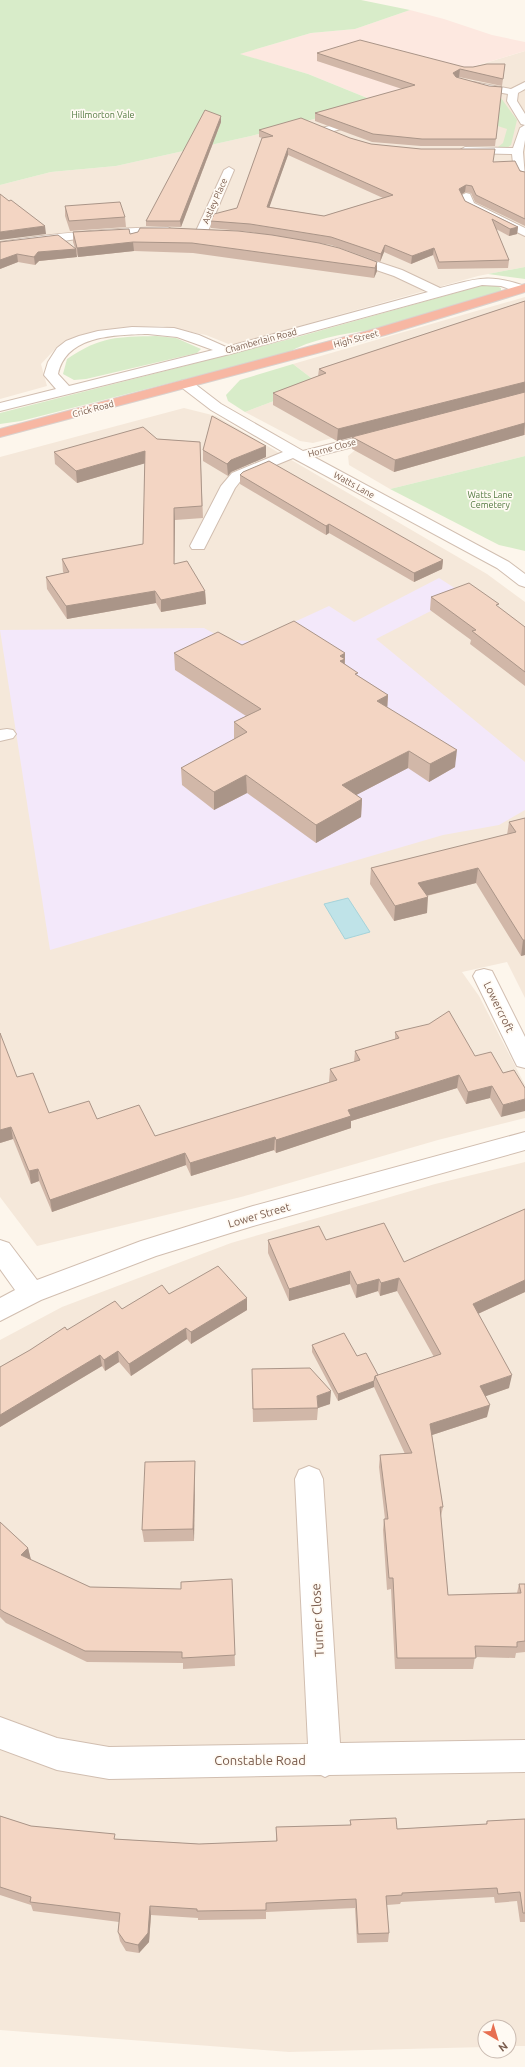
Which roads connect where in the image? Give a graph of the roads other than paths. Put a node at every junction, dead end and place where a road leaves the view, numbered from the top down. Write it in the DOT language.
graph roads {
  1 [pos="466,83"];
  2 [pos="525,84"];
  3 [pos="512,92"];
  4 [pos="525,122"];
  5 [pos="345,125"];
  6 [pos="525,128"];
  7 [pos="340,136"];
  8 [pos="457,150"];
  9 [pos="516,151"];
  10 [pos="229,170"];
  11 [pos="525,175"];
  12 [pos="464,202"];
  13 [pos="202,231"];
  14 [pos="217,232"];
  15 [pos="525,232"];
  16 [pos="0,246"];
  17 [pos="333,251"];
  18 [pos="523,289"];
  19 [pos="440,293"];
  20 [pos="225,351"];
  21 [pos="186,384"];
  22 [pos="66,391"];
  23 [pos="0,407"];
  24 [pos="394,432"];
  25 [pos="0,433"];
  26 [pos="298,454"];
  27 [pos="198,546"];
  28 [pos="525,582"];
  29 [pos="484,976"];
  30 [pos="525,1060"];
  31 [pos="525,1141"];
  32 [pos="0,1250"];
  33 [pos="32,1293"];
  34 [pos="0,1310"];
  35 [pos="309,1479"];
  36 [pos="0,1733"];
  37 [pos="525,1756"];
  38 [pos="325,1761"];
  1 -- 3 [label="street"];
  2 -- 3 [label="street"];
  3 -- 4 [label="street"];
  5 -- 7 [label="street"];
  6 -- 9 [label="street"];
  8 -- 9 [label="street"];
  9 -- 11 [label="street"];
  10 -- 13 [label="street, Astley Place"];
  12 -- 15 [label="street"];
  13 -- 14 [label="street"];
  13 -- 16 [label="street"];
  17 -- 19 [label="street"];
  18 -- 19 [label="street, Chamberlain Road"];
  18 -- 21 [label="highway, High Street"];
  19 -- 20 [label="street, Chamberlain Road"];
  20 -- 22 [label="street, Chamberlain Road"];
  20 -- 22 [label="street"];
  21 -- 25 [label="highway, Crick Road"];
  21 -- 26 [label="street, Watts Lane"];
  22 -- 23 [label="street, Chamberlain Road"];
  24 -- 26 [label="street, Horne Close"];
  26 -- 27 [label="street, Horne Close"];
  26 -- 28 [label="street, Watts Lane"];
  29 -- 30 [label="street, Lowercroft"];
  31 -- 33 [label="street, Lower Street"];
  32 -- 33 [label="street"];
  33 -- 34 [label="street, Lower Street"];
  35 -- 38 [label="street, Turner Close"];
  36 -- 38 [label="street, Constable Road"];
  37 -- 38 [label="street, Constable Road"];
}
